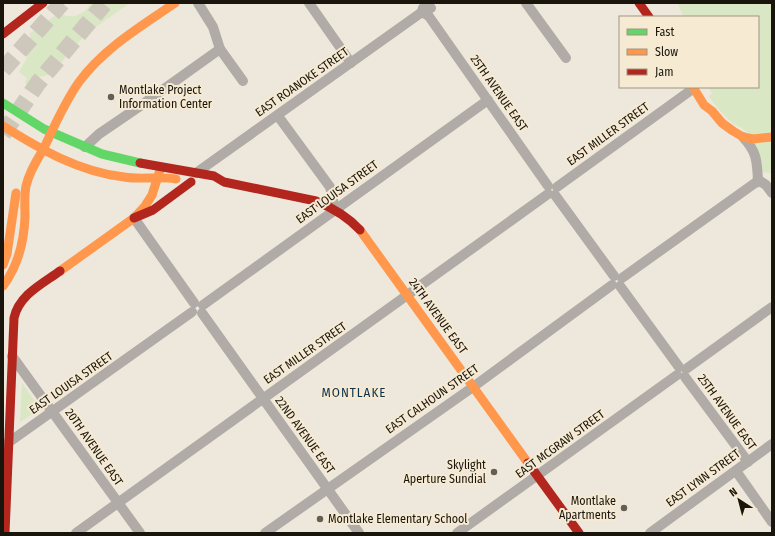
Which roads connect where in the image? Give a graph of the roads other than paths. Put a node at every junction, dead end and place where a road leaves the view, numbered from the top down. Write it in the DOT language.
graph roads {
  1 [pos="43,3"];
  2 [pos="158,3"];
  3 [pos="175,3"];
  4 [pos="198,3"];
  5 [pos="309,3"];
  6 [pos="526,3"];
  7 [pos="639,3"];
  8 [pos="428,8"];
  9 [pos="648,16"];
  10 [pos="3,34"];
  11 [pos="220,49"];
  12 [pos="566,58"];
  13 [pos="352,63"];
  14 [pos="243,81"];
  15 [pos="695,88"];
  16 [pos="697,88"];
  17 [pos="488,100"];
  18 [pos="3,103"];
  19 [pos="278,116"];
  20 [pos="3,126"];
  21 [pos="48,131"];
  22 [pos="743,137"];
  23 [pos="772,137"];
  24 [pos="39,147"];
  25 [pos="85,147"];
  26 [pos="161,167"];
  27 [pos="159,177"];
  28 [pos="195,180"];
  29 [pos="224,182"];
  30 [pos="756,182"];
  31 [pos="212,186"];
  32 [pos="552,191"];
  33 [pos="772,193"];
  34 [pos="335,209"];
  35 [pos="134,218"];
  36 [pos="3,265"];
  37 [pos="617,281"];
  38 [pos="3,286"];
  39 [pos="408,296"];
  40 [pos="772,307"];
  41 [pos="198,308"];
  42 [pos="12,356"];
  43 [pos="682,372"];
  44 [pos="473,386"];
  45 [pos="263,399"];
  46 [pos="53,411"];
  47 [pos="772,444"];
  48 [pos="6,445"];
  49 [pos="748,462"];
  50 [pos="736,471"];
  51 [pos="537,476"];
  52 [pos="328,489"];
  53 [pos="118,503"];
  54 [pos="772,522"];
  55 [pos="5,533"];
  56 [pos="76,533"];
  57 [pos="140,533"];
  58 [pos="265,533"];
  59 [pos="359,533"];
  60 [pos="457,533"];
  61 [pos="579,533"];
  62 [pos="650,533"];
  1 -- 10 [label="main road"];
  2 -- 21 [label="main road"];
  3 -- 21 [label="main road"];
  4 -- 11 [label="street"];
  5 -- 13 [label="street"];
  6 -- 12 [label="street"];
  7 -- 9 [label="main road"];
  8 -- 13 [label="street, EAST ROANOKE STREET"];
  8 -- 17 [label="street, 25TH AVENUE EAST"];
  11 -- 14 [label="street"];
  11 -- 25 [label="street"];
  13 -- 19 [label="street, EAST ROANOKE STREET"];
  15 -- 32 [label="street, EAST MILLER STREET"];
  16 -- 22 [label="main road"];
  17 -- 32 [label="street, 25TH AVENUE EAST"];
  17 -- 34 [label="street, EAST LOUISA STREET"];
  18 -- 21 [label="main road"];
  19 -- 28 [label="street, EAST ROANOKE STREET"];
  19 -- 34 [label="street"];
  20 -- 24 [label="main road"];
  21 -- 24 [label="main road"];
  21 -- 25 [label="main road"];
  22 -- 23 [label="main road"];
  22 -- 30 [label="street"];
  24 -- 27 [label="main road"];
  24 -- 36 [label="main road"];
  24 -- 38 [label="main road"];
  25 -- 26 [label="main road"];
  26 -- 27 [label="main road"];
  26 -- 28 [label="main road"];
  27 -- 28 [label="main road"];
  27 -- 35 [label="main road"];
  28 -- 29 [label="main road, 24TH AVENUE EAST"];
  28 -- 35 [label="main road"];
  29 -- 31 [label="main road"];
  29 -- 34 [label="main road, 24TH AVENUE EAST"];
  30 -- 33 [label="street"];
  30 -- 37 [label="street, EAST CALHOUN STREET"];
  32 -- 37 [label="street, 25TH AVENUE EAST"];
  32 -- 39 [label="street, EAST MILLER STREET"];
  34 -- 39 [label="main road, 24TH AVENUE EAST"];
  34 -- 41 [label="street, EAST LOUISA STREET"];
  35 -- 41 [label="street, 22ND AVENUE EAST"];
  35 -- 42 [label="main road"];
  37 -- 43 [label="street, 25TH AVENUE EAST"];
  37 -- 44 [label="street, EAST CALHOUN STREET"];
  39 -- 44 [label="main road, 24TH AVENUE EAST"];
  39 -- 45 [label="street, EAST MILLER STREET"];
  40 -- 43 [label="street, EAST MCGRAW STREET"];
  41 -- 45 [label="street, 22ND AVENUE EAST"];
  41 -- 46 [label="street, EAST LOUISA STREET"];
  42 -- 46 [label="street, 20TH AVENUE EAST"];
  42 -- 48 [label="main road"];
  43 -- 49 [label="street, 25TH AVENUE EAST"];
  43 -- 51 [label="street, EAST MCGRAW STREET"];
  44 -- 51 [label="main road, 24TH AVENUE EAST"];
  44 -- 52 [label="street, EAST CALHOUN STREET"];
  45 -- 52 [label="street, 22ND AVENUE EAST"];
  45 -- 53 [label="street, EAST MILLER STREET"];
  46 -- 48 [label="street, EAST LOUISA STREET"];
  46 -- 53 [label="street, 20TH AVENUE EAST"];
  47 -- 49 [label="street, EAST LYNN STREET"];
  48 -- 55 [label="main road"];
  49 -- 50 [label="street, EAST LYNN STREET"];
  50 -- 54 [label="street"];
  50 -- 62 [label="street, EAST LYNN STREET"];
  51 -- 60 [label="street, EAST MCGRAW STREET"];
  51 -- 61 [label="main road, 24TH AVENUE EAST"];
  52 -- 58 [label="street, EAST CALHOUN STREET"];
  52 -- 59 [label="street, 22ND AVENUE EAST"];
  53 -- 56 [label="street, EAST MILLER STREET"];
  53 -- 57 [label="street, 20TH AVENUE EAST"];
}
